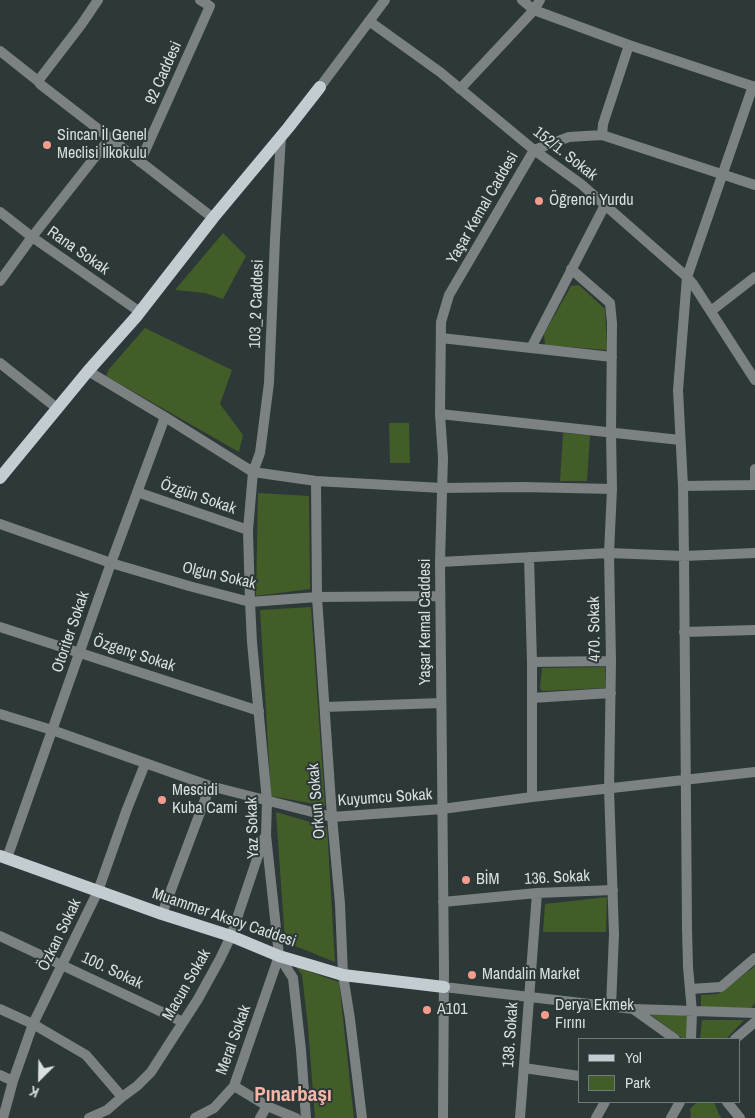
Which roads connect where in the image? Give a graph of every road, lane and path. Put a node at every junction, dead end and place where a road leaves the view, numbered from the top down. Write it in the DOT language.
graph roads {
  1 [pos="98,0"];
  2 [pos="200,0"];
  3 [pos="385,0"];
  4 [pos="522,0"];
  5 [pos="540,0"];
  6 [pos="211,3"];
  7 [pos="534,10"];
  8 [pos="369,21"];
  9 [pos="629,45"];
  10 [pos="0,51"];
  11 [pos="38,81"];
  12 [pos="754,86"];
  13 [pos="320,87"];
  14 [pos="460,89"];
  15 [pos="602,135"];
  16 [pos="281,136"];
  17 [pos="110,138"];
  18 [pos="534,150"];
  19 [pos="140,162"];
  20 [pos="722,174"];
  21 [pos="755,185"];
  22 [pos="604,205"];
  23 [pos="0,212"];
  24 [pos="213,218"];
  25 [pos="32,237"];
  26 [pos="571,269"];
  27 [pos="686,277"];
  28 [pos="755,277"];
  29 [pos="0,281"];
  30 [pos="711,311"];
  31 [pos="140,312"];
  32 [pos="441,338"];
  33 [pos="531,348"];
  34 [pos="612,357"];
  35 [pos="0,363"];
  36 [pos="88,371"];
  37 [pos="754,378"];
  38 [pos="58,408"];
  39 [pos="440,414"];
  40 [pos="165,417"];
  41 [pos="611,433"];
  42 [pos="680,440"];
  43 [pos="755,469"];
  44 [pos="253,472"];
  45 [pos="0,478"];
  46 [pos="316,481"];
  47 [pos="755,485"];
  48 [pos="683,486"];
  49 [pos="442,488"];
  50 [pos="612,489"];
  51 [pos="137,492"];
  52 [pos="0,524"];
  53 [pos="248,530"];
  54 [pos="755,553"];
  55 [pos="609,554"];
  56 [pos="684,556"];
  57 [pos="529,557"];
  58 [pos="440,562"];
  59 [pos="111,563"];
  60 [pos="440,596"];
  61 [pos="317,597"];
  62 [pos="250,602"];
  63 [pos="0,627"];
  64 [pos="755,630"];
  65 [pos="684,632"];
  66 [pos="80,652"];
  67 [pos="611,661"];
  68 [pos="532,662"];
  69 [pos="611,693"];
  70 [pos="532,698"];
  71 [pos="441,703"];
  72 [pos="325,707"];
  73 [pos="259,710"];
  74 [pos="0,714"];
  75 [pos="52,730"];
  76 [pos="145,764"];
  77 [pos="755,772"];
  78 [pos="686,780"];
  79 [pos="210,786"];
  80 [pos="609,789"];
  81 [pos="532,797"];
  82 [pos="267,801"];
  83 [pos="442,809"];
  84 [pos="332,817"];
  85 [pos="266,835"];
  86 [pos="3,857"];
  87 [pos="613,890"];
  88 [pos="98,891"];
  89 [pos="536,893"];
  90 [pos="443,902"];
  91 [pos="162,914"];
  92 [pos="0,936"];
  93 [pos="230,936"];
  94 [pos="279,956"];
  95 [pos="755,958"];
  96 [pos="62,965"];
  97 [pos="343,975"];
  98 [pos="444,987"];
  99 [pos="690,990"];
  100 [pos="529,997"];
  101 [pos="611,1007"];
  102 [pos="0,1009"];
  103 [pos="633,1009"];
  104 [pos="692,1012"];
  105 [pos="755,1013"];
  106 [pos="183,1022"];
  107 [pos="33,1024"];
  108 [pos="754,1025"];
  109 [pos="674,1038"];
  110 [pos="691,1038"];
  111 [pos="736,1038"];
  112 [pos="524,1068"];
  113 [pos="0,1075"];
  114 [pos="578,1076"];
  115 [pos="14,1081"];
  116 [pos="234,1086"];
  117 [pos="122,1096"];
  118 [pos="604,1103"];
  119 [pos="679,1103"];
  120 [pos="728,1103"];
  121 [pos="267,1106"];
  122 [pos="214,1108"];
  123 [pos="306,1113"];
  124 [pos="3,1118"];
  125 [pos="89,1118"];
  126 [pos="195,1118"];
  127 [pos="208,1118"];
  128 [pos="260,1118"];
  129 [pos="296,1118"];
  130 [pos="300,1118"];
  131 [pos="362,1118"];
  132 [pos="444,1118"];
  133 [pos="520,1118"];
  134 [pos="596,1118"];
  135 [pos="671,1118"];
  136 [pos="740,1118"];
  1 -- 11 [label="street"];
  2 -- 6 [label="street, 92 Caddesi"];
  3 -- 8 [label="street"];
  4 -- 7 [label="street"];
  5 -- 7 [label="street"];
  6 -- 19 [label="street, 92 Caddesi"];
  7 -- 9 [label="street"];
  7 -- 14 [label="street"];
  8 -- 13 [label="street"];
  8 -- 14 [label="street, 152/1. Sokak"];
  9 -- 12 [label="street"];
  9 -- 15 [label="street"];
  10 -- 11 [label="street"];
  11 -- 17 [label="street"];
  12 -- 20 [label="street"];
  13 -- 16 [label="main road"];
  14 -- 18 [label="street, 152/1. Sokak"];
  15 -- 18 [label="street"];
  15 -- 20 [label="street"];
  16 -- 24 [label="main road"];
  16 -- 44 [label="street, 103_2 Caddesi"];
  17 -- 19 [label="street"];
  17 -- 25 [label="street"];
  18 -- 22 [label="street, 152/1. Sokak"];
  18 -- 32 [label="street, Yaşar Kemal Caddesi"];
  19 -- 24 [label="street"];
  20 -- 21 [label="street"];
  20 -- 27 [label="street"];
  22 -- 26 [label="street"];
  22 -- 27 [label="street, 152/1. Sokak"];
  23 -- 25 [label="street, Rana Sokak"];
  24 -- 31 [label="main road"];
  25 -- 29 [label="street"];
  25 -- 31 [label="street, Rana Sokak"];
  26 -- 33 [label="street"];
  26 -- 34 [label="street, 470. Sokak"];
  27 -- 30 [label="street, 152/1. Sokak"];
  27 -- 42 [label="street"];
  28 -- 30 [label="street"];
  30 -- 37 [label="street, 152/1. Sokak"];
  31 -- 36 [label="main road"];
  32 -- 33 [label="street"];
  32 -- 39 [label="street, Yaşar Kemal Caddesi"];
  33 -- 34 [label="street"];
  34 -- 41 [label="street, 470. Sokak"];
  35 -- 38 [label="street"];
  36 -- 38 [label="main road"];
  36 -- 40 [label="street"];
  38 -- 45 [label="main road"];
  39 -- 41 [label="street"];
  39 -- 49 [label="street, Yaşar Kemal Caddesi"];
  40 -- 44 [label="street"];
  40 -- 51 [label="street, Otoriter Sokak"];
  41 -- 42 [label="street"];
  41 -- 50 [label="street, 470. Sokak"];
  42 -- 48 [label="street"];
  43 -- 47 [label="street"];
  44 -- 46 [label="street"];
  44 -- 53 [label="street, Yaz Sokak"];
  46 -- 49 [label="street"];
  46 -- 61 [label="street, Orkun Sokak"];
  47 -- 48 [label="street"];
  48 -- 56 [label="street"];
  49 -- 50 [label="street"];
  49 -- 58 [label="street, Yaşar Kemal Caddesi"];
  50 -- 55 [label="street, 470. Sokak"];
  51 -- 53 [label="street, Özgün Sokak"];
  51 -- 59 [label="street, Otoriter Sokak"];
  52 -- 59 [label="street, Olgun Sokak"];
  53 -- 62 [label="street, Yaz Sokak"];
  54 -- 56 [label="street"];
  55 -- 56 [label="street"];
  55 -- 57 [label="street"];
  55 -- 67 [label="street, 470. Sokak"];
  56 -- 65 [label="street"];
  57 -- 58 [label="street"];
  57 -- 68 [label="street"];
  58 -- 60 [label="street, Yaşar Kemal Caddesi"];
  59 -- 62 [label="street, Olgun Sokak"];
  59 -- 66 [label="street, Otoriter Sokak"];
  60 -- 61 [label="street, Olgun Sokak"];
  60 -- 71 [label="street, Yaşar Kemal Caddesi"];
  61 -- 62 [label="street, Olgun Sokak"];
  61 -- 72 [label="street, Orkun Sokak"];
  62 -- 73 [label="street, Yaz Sokak"];
  63 -- 66 [label="street, Özgenç Sokak"];
  64 -- 65 [label="street"];
  65 -- 78 [label="street"];
  66 -- 73 [label="street, Özgenç Sokak"];
  66 -- 75 [label="street, Otoriter Sokak"];
  67 -- 68 [label="street"];
  67 -- 69 [label="street, 470. Sokak"];
  68 -- 70 [label="street"];
  69 -- 70 [label="street"];
  69 -- 80 [label="street, 470. Sokak"];
  70 -- 81 [label="street"];
  71 -- 72 [label="street"];
  71 -- 83 [label="street, Yaşar Kemal Caddesi"];
  72 -- 84 [label="street, Orkun Sokak"];
  73 -- 82 [label="street, Yaz Sokak"];
  74 -- 75 [label="street, Kuyumcu Sokak"];
  75 -- 76 [label="street, Kuyumcu Sokak"];
  75 -- 86 [label="street, Otoriter Sokak"];
  76 -- 79 [label="street, Kuyumcu Sokak"];
  76 -- 88 [label="street, Özkan Sokak"];
  77 -- 78 [label="street, Kuyumcu Sokak"];
  78 -- 80 [label="street, Kuyumcu Sokak"];
  78 -- 99 [label="street"];
  79 -- 82 [label="street, Kuyumcu Sokak"];
  79 -- 91 [label="street"];
  80 -- 81 [label="street, Kuyumcu Sokak"];
  80 -- 87 [label="street, 470. Sokak"];
  81 -- 83 [label="street, Kuyumcu Sokak"];
  82 -- 84 [label="street, Kuyumcu Sokak"];
  82 -- 85 [label="street, Yaz Sokak"];
  83 -- 84 [label="street, Kuyumcu Sokak"];
  83 -- 90 [label="street, Yaşar Kemal Caddesi"];
  84 -- 97 [label="street, Orkun Sokak"];
  85 -- 93 [label="street, Macun Sokak"];
  85 -- 94 [label="street, Yaz Sokak"];
  86 -- 88 [label="main road, Muammer Aksoy Caddesi"];
  87 -- 89 [label="street, 136. Sokak"];
  87 -- 101 [label="street, 470. Sokak"];
  88 -- 91 [label="main road, Muammer Aksoy Caddesi"];
  88 -- 96 [label="street, Özkan Sokak"];
  89 -- 90 [label="street, 136. Sokak"];
  89 -- 100 [label="street, 138. Sokak"];
  90 -- 98 [label="street, Yaşar Kemal Caddesi"];
  91 -- 93 [label="main road, Muammer Aksoy Caddesi"];
  92 -- 96 [label="street, 100. Sokak"];
  93 -- 94 [label="main road, Muammer Aksoy Caddesi"];
  93 -- 106 [label="street, Macun Sokak"];
  94 -- 97 [label="main road, Muammer Aksoy Caddesi"];
  94 -- 116 [label="street, Meral Sokak"];
  94 -- 123 [label="street, Yaz Sokak"];
  95 -- 99 [label="street"];
  96 -- 106 [label="street, 100. Sokak"];
  96 -- 107 [label="street, Özkan Sokak"];
  97 -- 98 [label="main road, Muammer Aksoy Caddesi"];
  97 -- 131 [label="street, Orkun Sokak"];
  98 -- 100 [label="street"];
  98 -- 132 [label="street, Yaşar Kemal Caddesi"];
  99 -- 104 [label="street"];
  100 -- 101 [label="street"];
  100 -- 112 [label="street, 138. Sokak"];
  101 -- 103 [label="street"];
  102 -- 107 [label="street"];
  103 -- 104 [label="street"];
  103 -- 109 [label="street"];
  104 -- 105 [label="street"];
  104 -- 110 [label="street"];
  106 -- 117 [label="street, Macun Sokak"];
  107 -- 115 [label="street, Özkan Sokak"];
  107 -- 117 [label="street"];
  108 -- 111 [label="street"];
  112 -- 114 [label="street"];
  112 -- 133 [label="street, 138. Sokak"];
  113 -- 115 [label="street"];
  115 -- 124 [label="street, Özkan Sokak"];
  116 -- 121 [label="street"];
  116 -- 122 [label="street, Meral Sokak"];
  117 -- 125 [label="street, Macun Sokak"];
  118 -- 134 [label="street"];
  119 -- 135 [label="street"];
  120 -- 136 [label="street"];
  121 -- 128 [label="street"];
  121 -- 129 [label="street"];
  122 -- 126 [label="street, Meral Sokak"];
  122 -- 127 [label="street"];
  123 -- 130 [label="street"];
}
